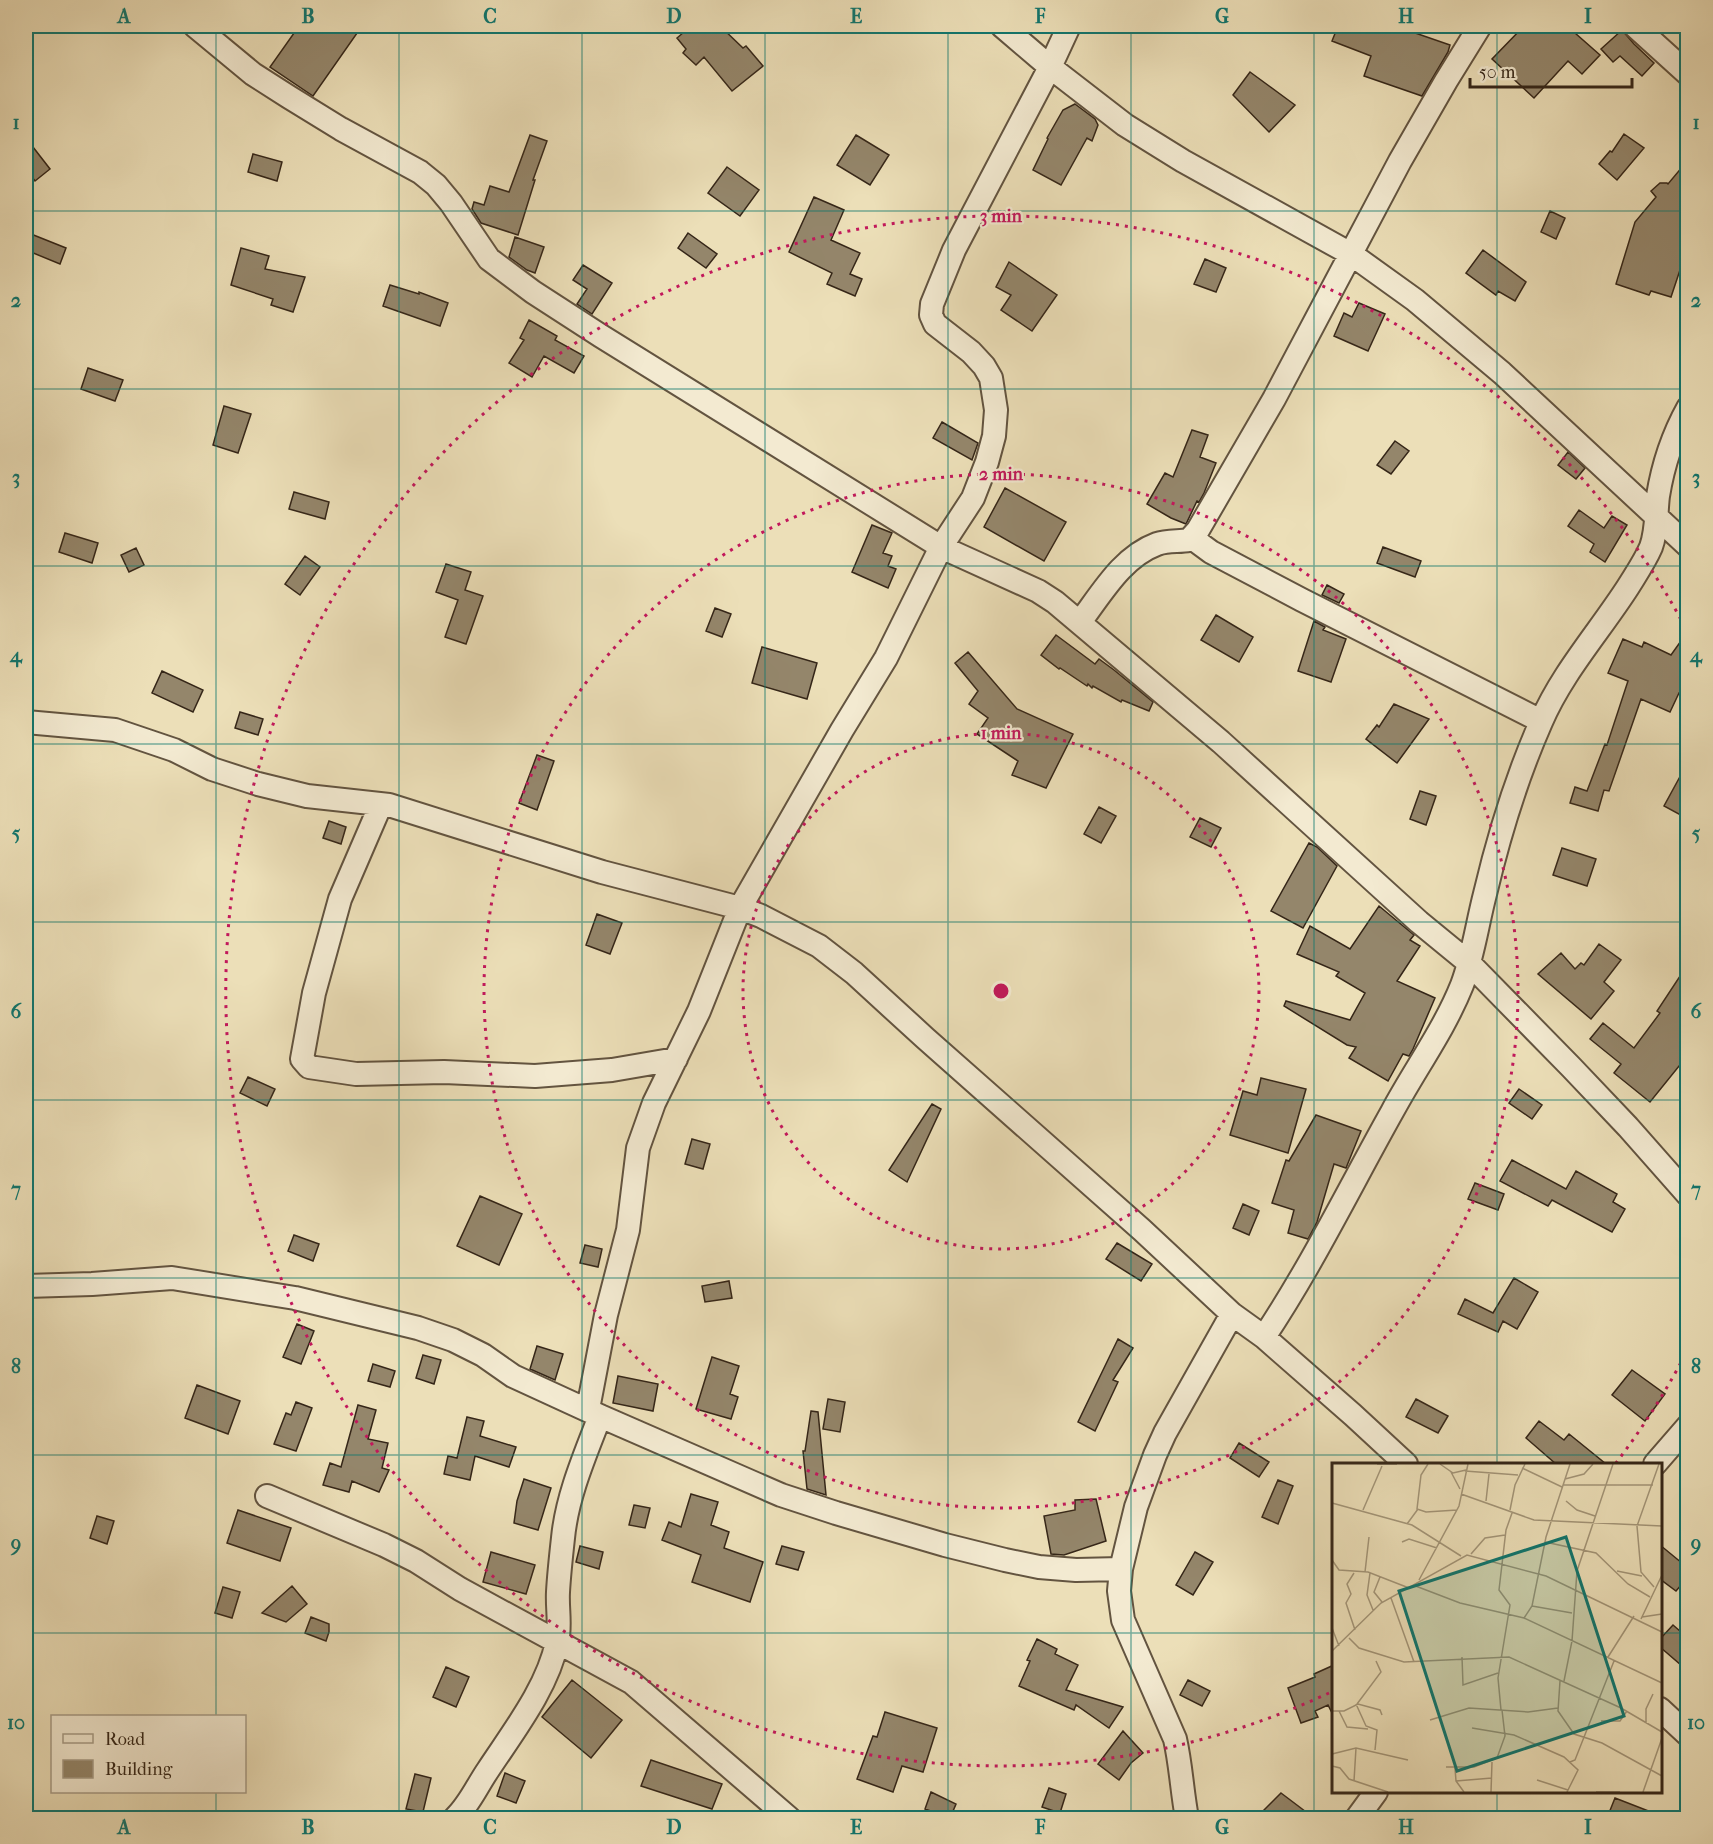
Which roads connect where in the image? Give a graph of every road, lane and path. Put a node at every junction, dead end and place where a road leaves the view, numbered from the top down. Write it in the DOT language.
graph roads {
  1 [pos="195,26"];
  2 [pos="1002,26"];
  3 [pos="1069,26"];
  4 [pos="1480,26"];
  5 [pos="1635,26"];
  6 [pos="1050,67"];
  7 [pos="1688,74"];
  8 [pos="1351,254"];
  9 [pos="1688,408"];
  10 [pos="1656,518"];
  11 [pos="1192,538"];
  12 [pos="1688,546"];
  13 [pos="941,547"];
  14 [pos="1080,622"];
  15 [pos="1541,721"];
  16 [pos="26,722"];
  17 [pos="381,804"];
  18 [pos="740,908"];
  19 [pos="1469,963"];
  20 [pos="676,1059"];
  21 [pos="1688,1195"];
  22 [pos="26,1286"];
  23 [pos="1232,1314"];
  24 [pos="1264,1337"];
  25 [pos="594,1413"];
  26 [pos="1688,1426"];
  27 [pos="1406,1463"];
  28 [pos="1656,1463"];
  29 [pos="267,1496"];
  30 [pos="1121,1569"];
  31 [pos="557,1643"];
  32 [pos="1662,1711"];
  33 [pos="1688,1735"];
  34 [pos="1375,1793"];
  35 [pos="455,1818"];
  36 [pos="789,1818"];
  37 [pos="1187,1818"];
  38 [pos="1357,1818"];
  1 -- 13 [label="street"];
  2 -- 6 [label="street"];
  3 -- 6 [label="street"];
  4 -- 8 [label="street"];
  5 -- 7 [label="street"];
  6 -- 8 [label="street"];
  6 -- 13 [label="street"];
  8 -- 10 [label="street"];
  8 -- 11 [label="street"];
  9 -- 10 [label="street"];
  10 -- 12 [label="street"];
  10 -- 15 [label="street"];
  11 -- 14 [label="street"];
  11 -- 15 [label="street"];
  13 -- 14 [label="street"];
  13 -- 18 [label="street"];
  14 -- 19 [label="street"];
  15 -- 19 [label="street"];
  16 -- 17 [label="street"];
  17 -- 18 [label="street"];
  17 -- 20 [label="street"];
  18 -- 20 [label="street"];
  18 -- 23 [label="street"];
  19 -- 21 [label="street"];
  19 -- 24 [label="street"];
  20 -- 25 [label="street"];
  22 -- 25 [label="street"];
  23 -- 24 [label="street"];
  23 -- 30 [label="street"];
  24 -- 27 [label="street"];
  25 -- 30 [label="street"];
  25 -- 31 [label="street"];
  26 -- 28 [label="street"];
  29 -- 31 [label="street"];
  30 -- 37 [label="street"];
  31 -- 35 [label="street"];
  31 -- 36 [label="street"];
  32 -- 33 [label="street"];
  34 -- 38 [label="street"];
}
